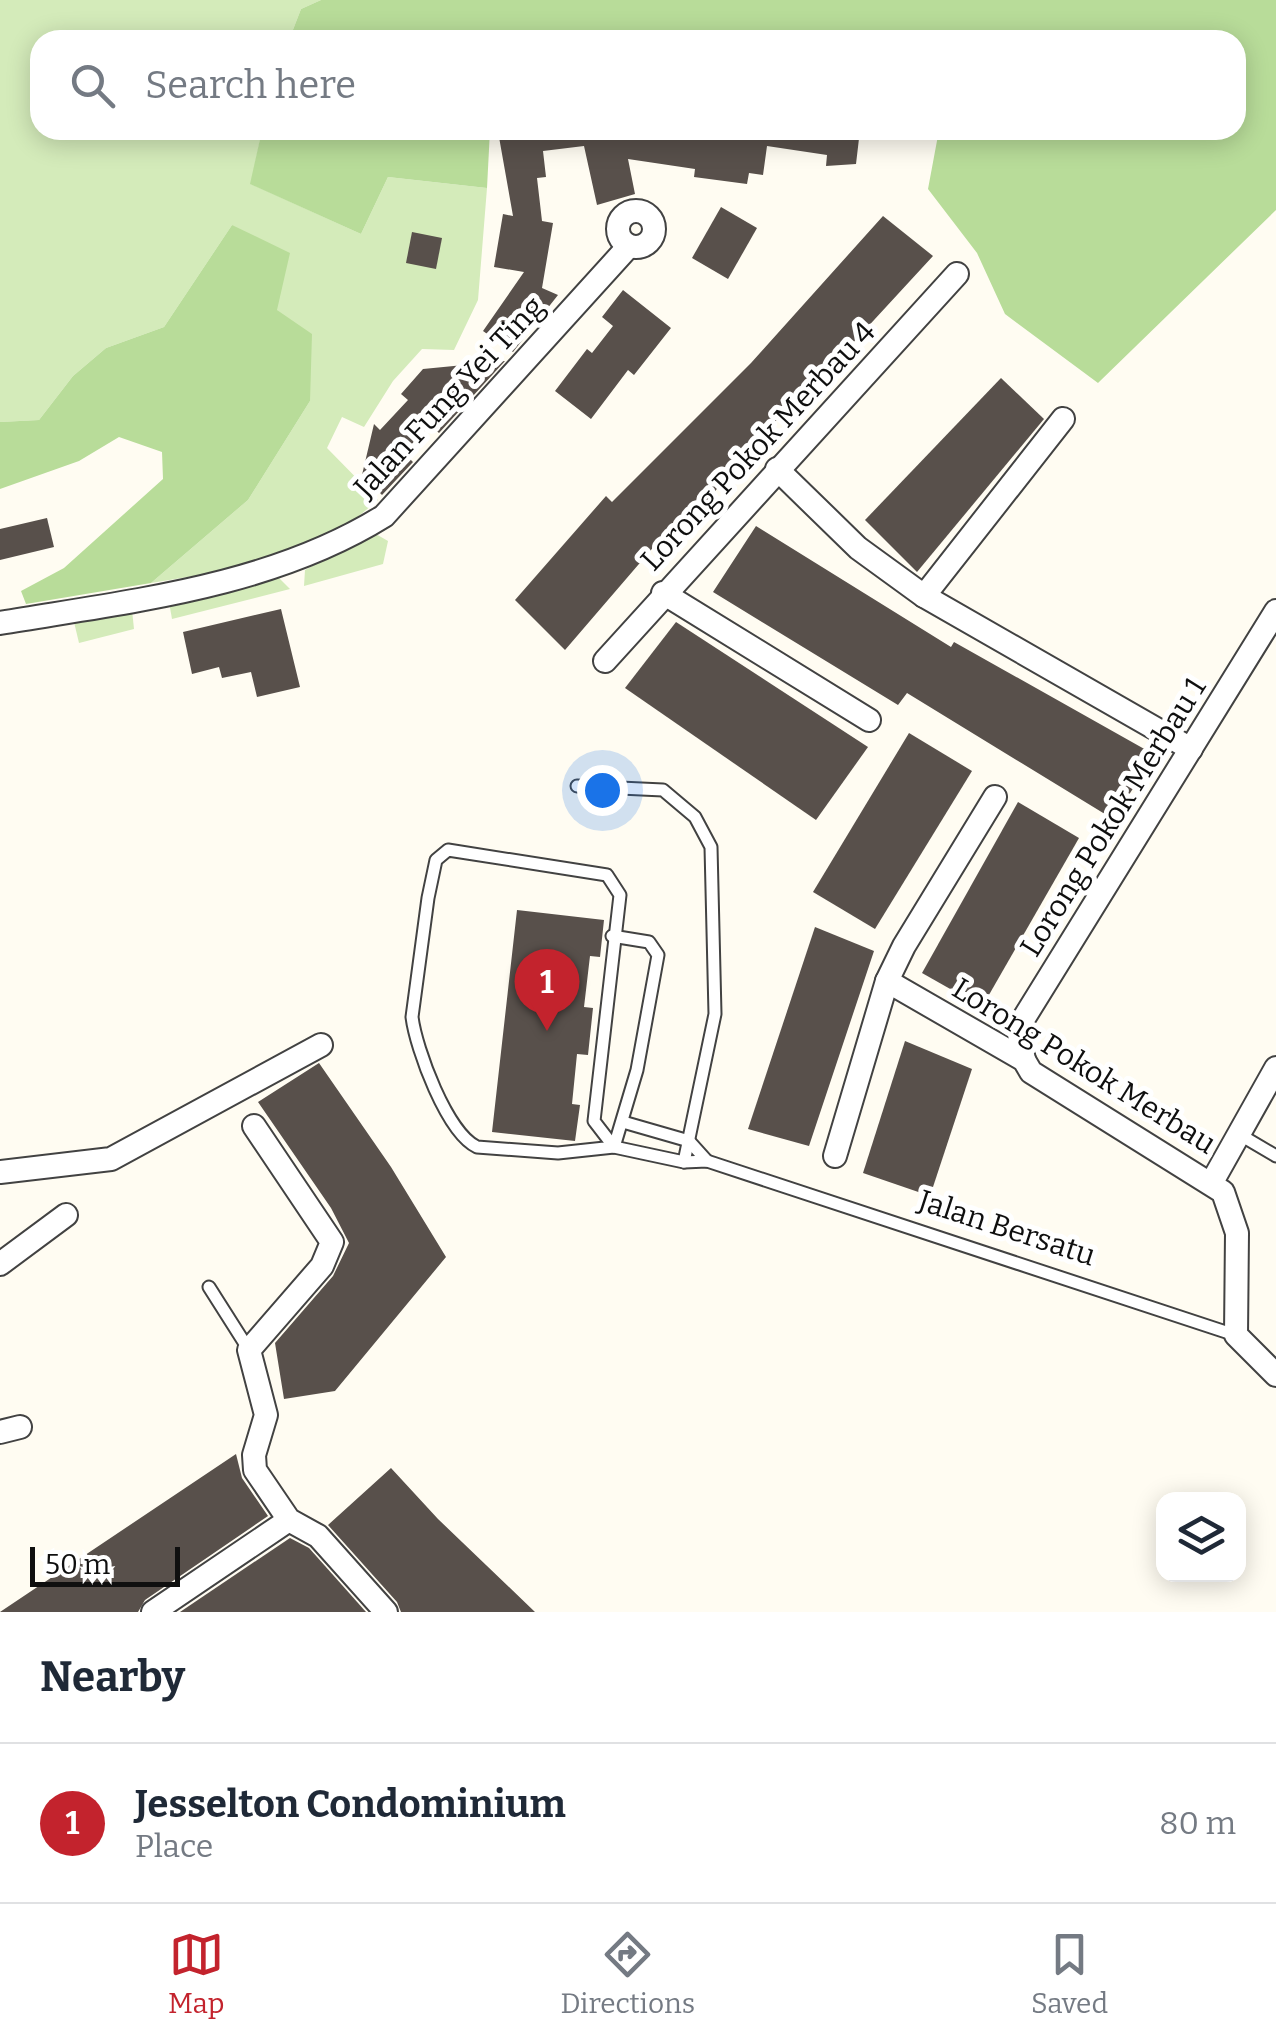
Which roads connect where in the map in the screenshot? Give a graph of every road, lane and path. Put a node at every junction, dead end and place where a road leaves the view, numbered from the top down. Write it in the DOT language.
graph roads {
  1 [pos="629,246"];
  2 [pos="957,274"];
  3 [pos="1063,419"];
  4 [pos="777,469"];
  5 [pos="663,592"];
  6 [pos="924,596"];
  7 [pos="1276,611"];
  8 [pos="0,623"];
  9 [pos="605,661"];
  10 [pos="868,720"];
  11 [pos="1191,749"];
  12 [pos="577,786"];
  13 [pos="994,798"];
  14 [pos="612,936"];
  15 [pos="888,981"];
  16 [pos="321,1045"];
  17 [pos="1024,1060"];
  18 [pos="1276,1068"];
  19 [pos="623,1122"];
  20 [pos="254,1126"];
  21 [pos="1237,1134"];
  22 [pos="689,1141"];
  23 [pos="614,1147"];
  24 [pos="835,1156"];
  25 [pos="1276,1156"];
  26 [pos="707,1161"];
  27 [pos="684,1162"];
  28 [pos="0,1172"];
  29 [pos="1212,1182"];
  30 [pos="66,1215"];
  31 [pos="0,1264"];
  32 [pos="209,1288"];
  33 [pos="1236,1335"];
  34 [pos="249,1350"];
  35 [pos="1276,1375"];
  36 [pos="290,1520"];
  37 [pos="153,1612"];
  38 [pos="386,1612"];
  1 -- 8 [label="street, Jalan Fung Yei Ting"];
  2 -- 4 [label="street, Lorong Pokok Merbau 4"];
  3 -- 6 [label="street"];
  4 -- 5 [label="street, Lorong Pokok Merbau 4"];
  4 -- 6 [label="street"];
  5 -- 9 [label="street, Lorong Pokok Merbau 4"];
  5 -- 10 [label="street"];
  6 -- 11 [label="street"];
  7 -- 11 [label="street, Lorong Pokok Merbau 1"];
  11 -- 17 [label="street, Lorong Pokok Merbau 1"];
  12 -- 22 [label="lane"];
  13 -- 15 [label="street"];
  14 -- 19 [label="lane"];
  14 -- 23 [label="lane"];
  14 -- 23 [label="lane, Jalan Bersatu"];
  15 -- 17 [label="street, Lorong Pokok Merbau"];
  15 -- 24 [label="street"];
  16 -- 28 [label="street"];
  17 -- 29 [label="street, Lorong Pokok Merbau"];
  18 -- 21 [label="street"];
  19 -- 22 [label="lane"];
  19 -- 23 [label="lane"];
  20 -- 34 [label="street"];
  21 -- 25 [label="lane"];
  21 -- 29 [label="street"];
  22 -- 26 [label="lane, Jalan Bersatu"];
  22 -- 27 [label="lane"];
  23 -- 27 [label="lane, Jalan Bersatu"];
  26 -- 27 [label="lane, Jalan Bersatu"];
  26 -- 33 [label="lane, Jalan Bersatu"];
  29 -- 33 [label="street, Lorong Pokok Merbau"];
  30 -- 31 [label="street"];
  32 -- 34 [label="lane"];
  33 -- 35 [label="street, Jalan Bersatu"];
  34 -- 36 [label="street"];
  36 -- 37 [label="street"];
  36 -- 38 [label="street"];
}
